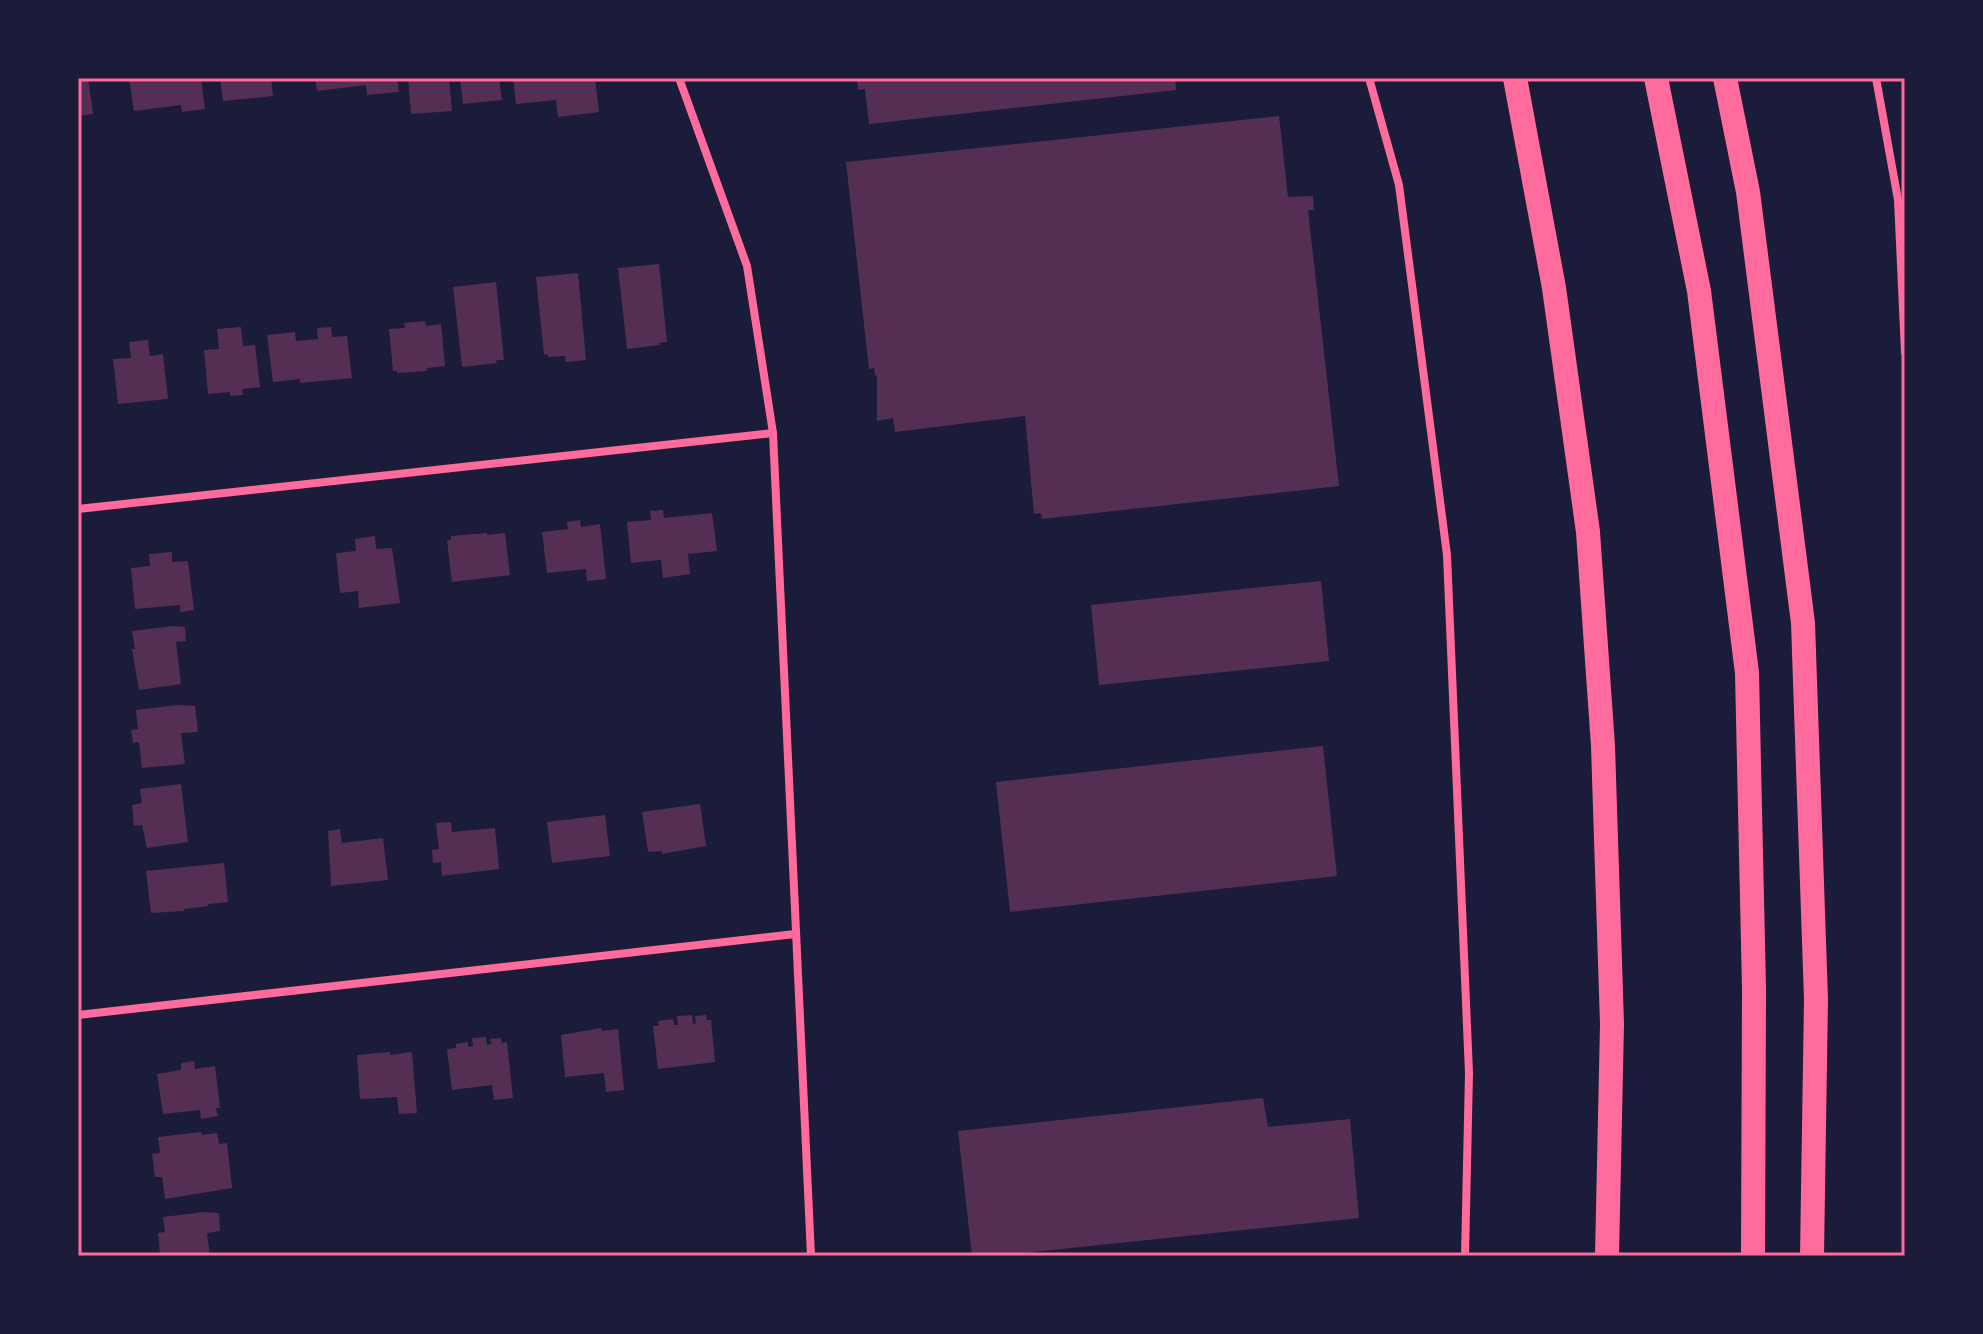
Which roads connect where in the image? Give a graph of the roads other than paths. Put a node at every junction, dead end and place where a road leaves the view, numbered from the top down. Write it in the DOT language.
graph roads {
  1 [pos="679,78"];
  2 [pos="1369,78"];
  3 [pos="1515,78"];
  4 [pos="1656,78"];
  5 [pos="1725,78"];
  6 [pos="1876,78"];
  7 [pos="1905,352"];
  8 [pos="773,433"];
  9 [pos="78,509"];
  10 [pos="795,934"];
  11 [pos="78,1015"];
  12 [pos="811,1256"];
  13 [pos="1465,1256"];
  14 [pos="1607,1256"];
  15 [pos="1753,1256"];
  16 [pos="1812,1256"];
  1 -- 8 [label="street"];
  2 -- 13 [label="street"];
  3 -- 14 [label="highway"];
  4 -- 15 [label="highway"];
  5 -- 16 [label="highway"];
  6 -- 7 [label="street"];
  8 -- 9 [label="street"];
  8 -- 10 [label="street"];
  10 -- 11 [label="street"];
  10 -- 12 [label="street"];
}
